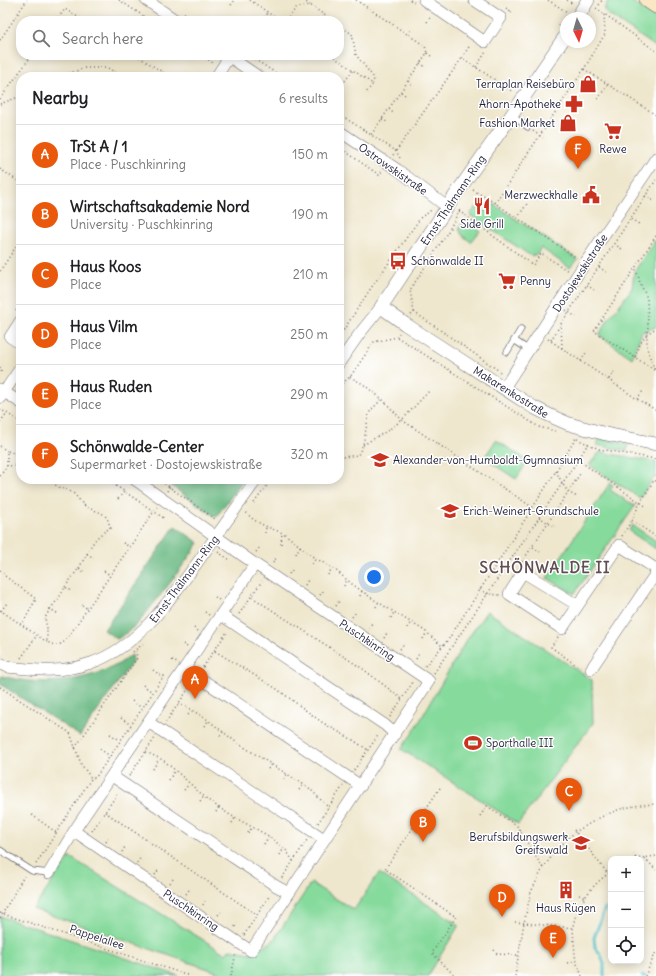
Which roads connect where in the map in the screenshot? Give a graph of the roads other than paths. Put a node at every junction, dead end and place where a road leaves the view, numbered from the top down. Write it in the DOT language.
graph roads {
  1 [pos="146,0"];
  2 [pos="424,0"];
  3 [pos="474,0"];
  4 [pos="647,0"];
  5 [pos="160,4"];
  6 [pos="592,4"];
  7 [pos="656,6"];
  8 [pos="578,12"];
  9 [pos="172,16"];
  10 [pos="560,44"];
  11 [pos="226,60"];
  12 [pos="234,60"];
  13 [pos="220,72"];
  14 [pos="252,72"];
  15 [pos="512,116"];
  16 [pos="528,127"];
  17 [pos="344,134"];
  18 [pos="656,158"];
  19 [pos="453,209"];
  20 [pos="381,307"];
  21 [pos="16,328"];
  22 [pos="521,329"];
  23 [pos="514,340"];
  24 [pos="16,341"];
  25 [pos="529,351"];
  26 [pos="507,352"];
  27 [pos="344,356"];
  28 [pos="16,374"];
  29 [pos="506,386"];
  30 [pos="1,393"];
  31 [pos="16,400"];
  32 [pos="656,444"];
  33 [pos="141,484"];
  34 [pos="253,484"];
  35 [pos="216,536"];
  36 [pos="255,559"];
  37 [pos="656,568"];
  38 [pos="656,573"];
  39 [pos="577,605"];
  40 [pos="220,615"];
  41 [pos="3,666"];
  42 [pos="185,668"];
  43 [pos="591,669"];
  44 [pos="148,722"];
  45 [pos="395,734"];
  46 [pos="112,776"];
  47 [pos="360,786"];
  48 [pos="72,836"];
  49 [pos="324,840"];
  50 [pos="0,850"];
  51 [pos="49,872"];
  52 [pos="289,893"];
  1 -- 5 [label="street"];
  2 -- 3 [label="street"];
  4 -- 7 [label="main road"];
  5 -- 9 [label="street"];
  6 -- 8 [label="street"];
  10 -- 15 [label="street, Ernst-Thälmann-Ring"];
  11 -- 13 [label="street"];
  12 -- 14 [label="street"];
  15 -- 16 [label="lane"];
  15 -- 19 [label="street, Ernst-Thälmann-Ring"];
  17 -- 19 [label="street, Ostrowskistraße"];
  18 -- 25 [label="street, Dostojewskistraße"];
  19 -- 20 [label="street, Ernst-Thälmann-Ring"];
  20 -- 27 [label="street, Ernst-Thälmann-Ring"];
  20 -- 29 [label="street, Makarenkostraße"];
  21 -- 24 [label="street"];
  22 -- 23 [label="lane"];
  23 -- 25 [label="lane"];
  23 -- 26 [label="lane"];
  25 -- 29 [label="street, Dostojewskistraße"];
  28 -- 30 [label="street"];
  29 -- 32 [label="street, Makarenkostraße"];
  30 -- 31 [label="street"];
  33 -- 35 [label="street, Puschkinring"];
  34 -- 35 [label="street, Ernst-Thälmann-Ring"];
  35 -- 36 [label="street, Puschkinring"];
  35 -- 41 [label="street, Ernst-Thälmann-Ring"];
  36 -- 40 [label="street"];
  36 -- 45 [label="street, Puschkinring"];
  37 -- 39 [label="street"];
  38 -- 43 [label="street"];
  39 -- 39 [label="street"];
  40 -- 42 [label="street"];
  40 -- 45 [label="street"];
  42 -- 44 [label="street"];
  42 -- 47 [label="street"];
  44 -- 46 [label="street"];
  44 -- 49 [label="street"];
  45 -- 47 [label="street, Puschkinring"];
  46 -- 48 [label="street"];
  46 -- 52 [label="street"];
  47 -- 49 [label="street, Puschkinring"];
  48 -- 51 [label="street"];
  48 -- 52 [label="street, Puschkinring"];
  49 -- 52 [label="street, Puschkinring"];
  50 -- 51 [label="lane"];
}
